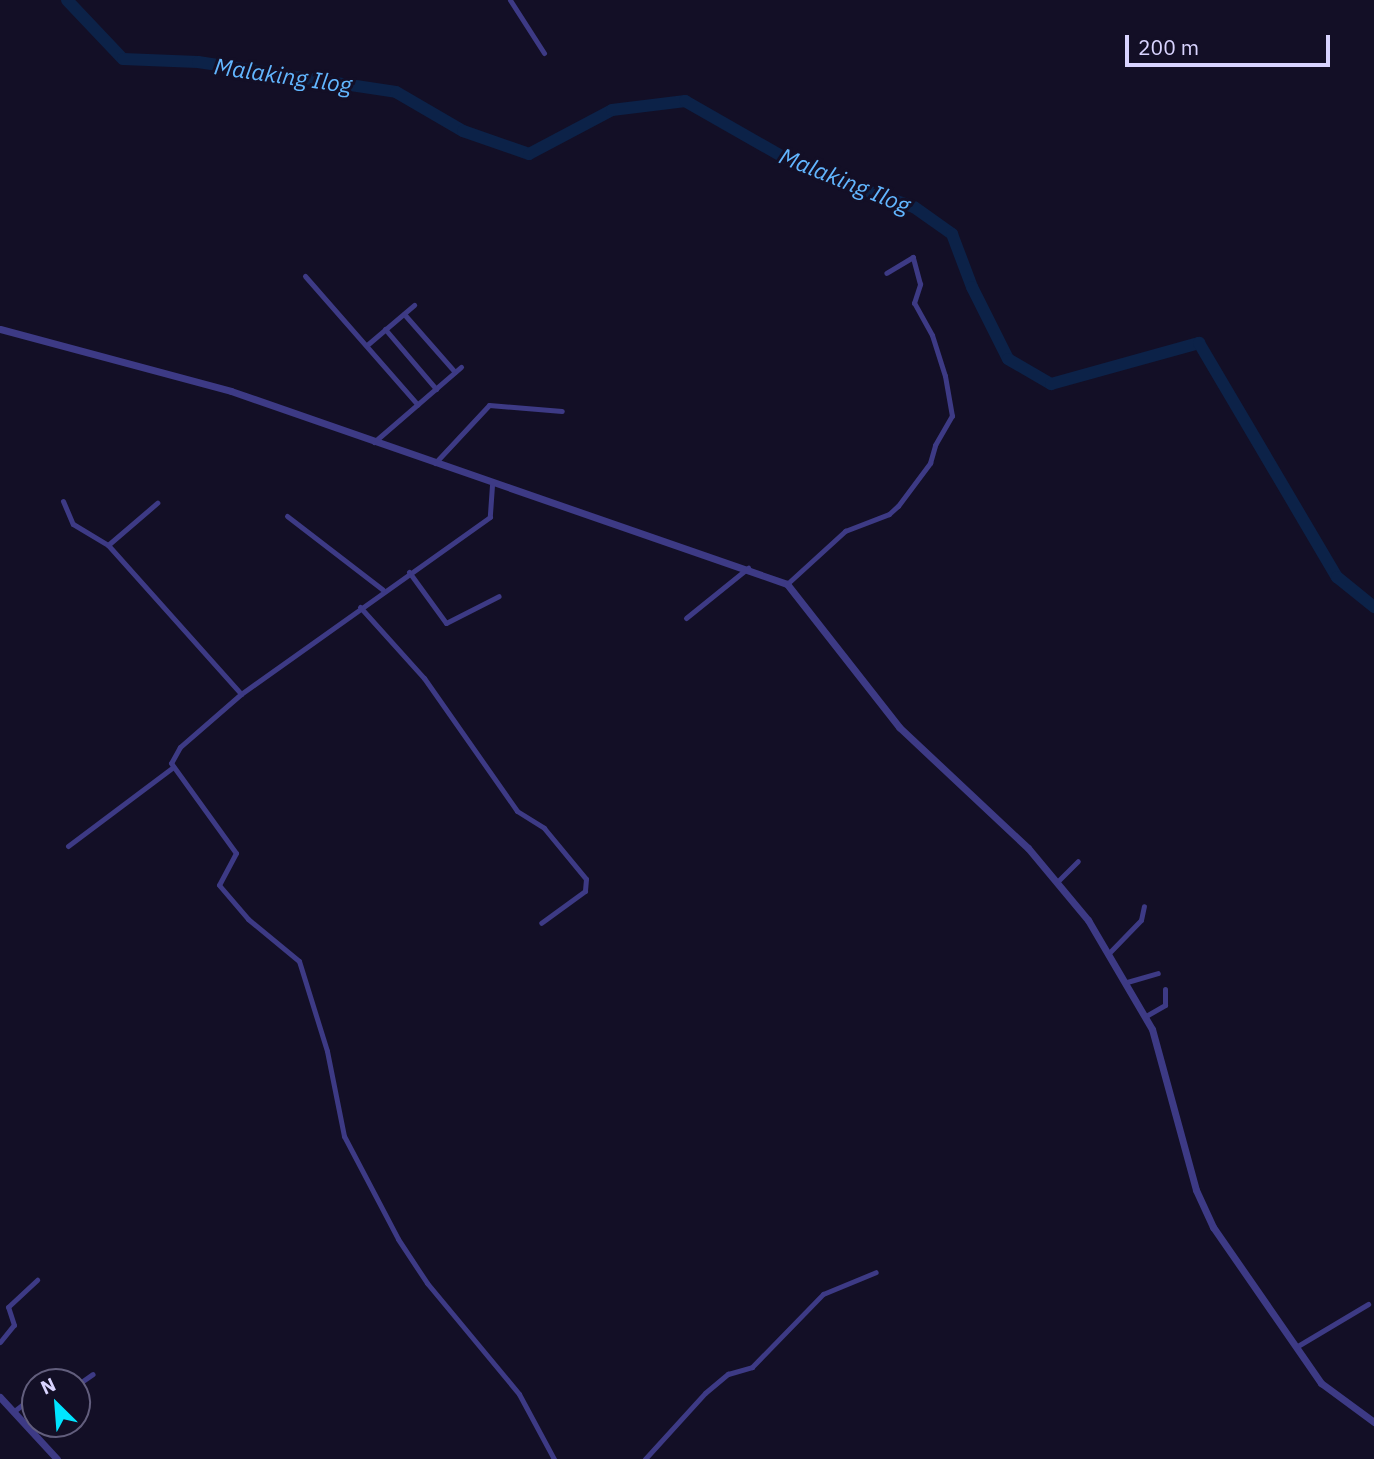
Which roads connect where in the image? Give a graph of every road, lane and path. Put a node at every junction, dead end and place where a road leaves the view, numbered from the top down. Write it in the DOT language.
graph roads {
  1 [pos="510,0"];
  2 [pos="544,53"];
  3 [pos="886,273"];
  4 [pos="305,276"];
  5 [pos="414,305"];
  6 [pos="404,314"];
  7 [pos="0,329"];
  8 [pos="385,329"];
  9 [pos="367,345"];
  10 [pos="461,367"];
  11 [pos="455,372"];
  12 [pos="436,389"];
  13 [pos="418,405"];
  14 [pos="562,411"];
  15 [pos="374,443"];
  16 [pos="435,463"];
  17 [pos="492,485"];
  18 [pos="63,501"];
  19 [pos="157,503"];
  20 [pos="287,516"];
  21 [pos="108,545"];
  22 [pos="748,568"];
  23 [pos="409,572"];
  24 [pos="787,584"];
  25 [pos="383,590"];
  26 [pos="499,596"];
  27 [pos="360,607"];
  28 [pos="687,618"];
  29 [pos="241,694"];
  30 [pos="172,768"];
  31 [pos="68,846"];
  32 [pos="1078,862"];
  33 [pos="1058,881"];
  34 [pos="1144,906"];
  35 [pos="541,923"];
  36 [pos="1110,953"];
  37 [pos="1158,973"];
  38 [pos="1127,982"];
  39 [pos="1165,989"];
  40 [pos="1146,1016"];
  41 [pos="876,1272"];
  42 [pos="37,1280"];
  43 [pos="1368,1304"];
  44 [pos="0,1342"];
  45 [pos="1296,1347"];
  46 [pos="0,1397"];
  47 [pos="21,1406"];
  48 [pos="13,1412"];
  49 [pos="1374,1422"];
  50 [pos="51,1457"];
  51 [pos="554,1459"];
  52 [pos="645,1459"];
  1 -- 2 [label="street"];
  3 -- 24 [label="street"];
  4 -- 9 [label="street"];
  5 -- 6 [label="street"];
  6 -- 8 [label="street"];
  6 -- 11 [label="street"];
  7 -- 15 [label="street"];
  8 -- 9 [label="street"];
  8 -- 12 [label="street"];
  9 -- 13 [label="street"];
  10 -- 11 [label="street"];
  11 -- 12 [label="street"];
  12 -- 13 [label="street"];
  13 -- 15 [label="street"];
  14 -- 16 [label="street"];
  15 -- 16 [label="street"];
  16 -- 17 [label="street"];
  17 -- 22 [label="street"];
  17 -- 23 [label="street"];
  18 -- 21 [label="street"];
  19 -- 21 [label="street"];
  20 -- 25 [label="street"];
  21 -- 29 [label="street"];
  22 -- 24 [label="street"];
  22 -- 28 [label="street"];
  23 -- 25 [label="street"];
  23 -- 26 [label="street"];
  24 -- 33 [label="street"];
  25 -- 27 [label="street"];
  27 -- 29 [label="street"];
  27 -- 35 [label="street"];
  29 -- 30 [label="street"];
  30 -- 31 [label="street"];
  30 -- 51 [label="street"];
  32 -- 33 [label="street"];
  33 -- 36 [label="street"];
  34 -- 36 [label="street"];
  36 -- 38 [label="street"];
  37 -- 38 [label="street"];
  38 -- 40 [label="street"];
  39 -- 40 [label="street"];
  40 -- 45 [label="street"];
  41 -- 52 [label="street"];
  42 -- 44 [label="street"];
  43 -- 45 [label="street"];
  45 -- 49 [label="street"];
  46 -- 48 [label="street"];
  47 -- 48 [label="street"];
  48 -- 50 [label="street"];
}
